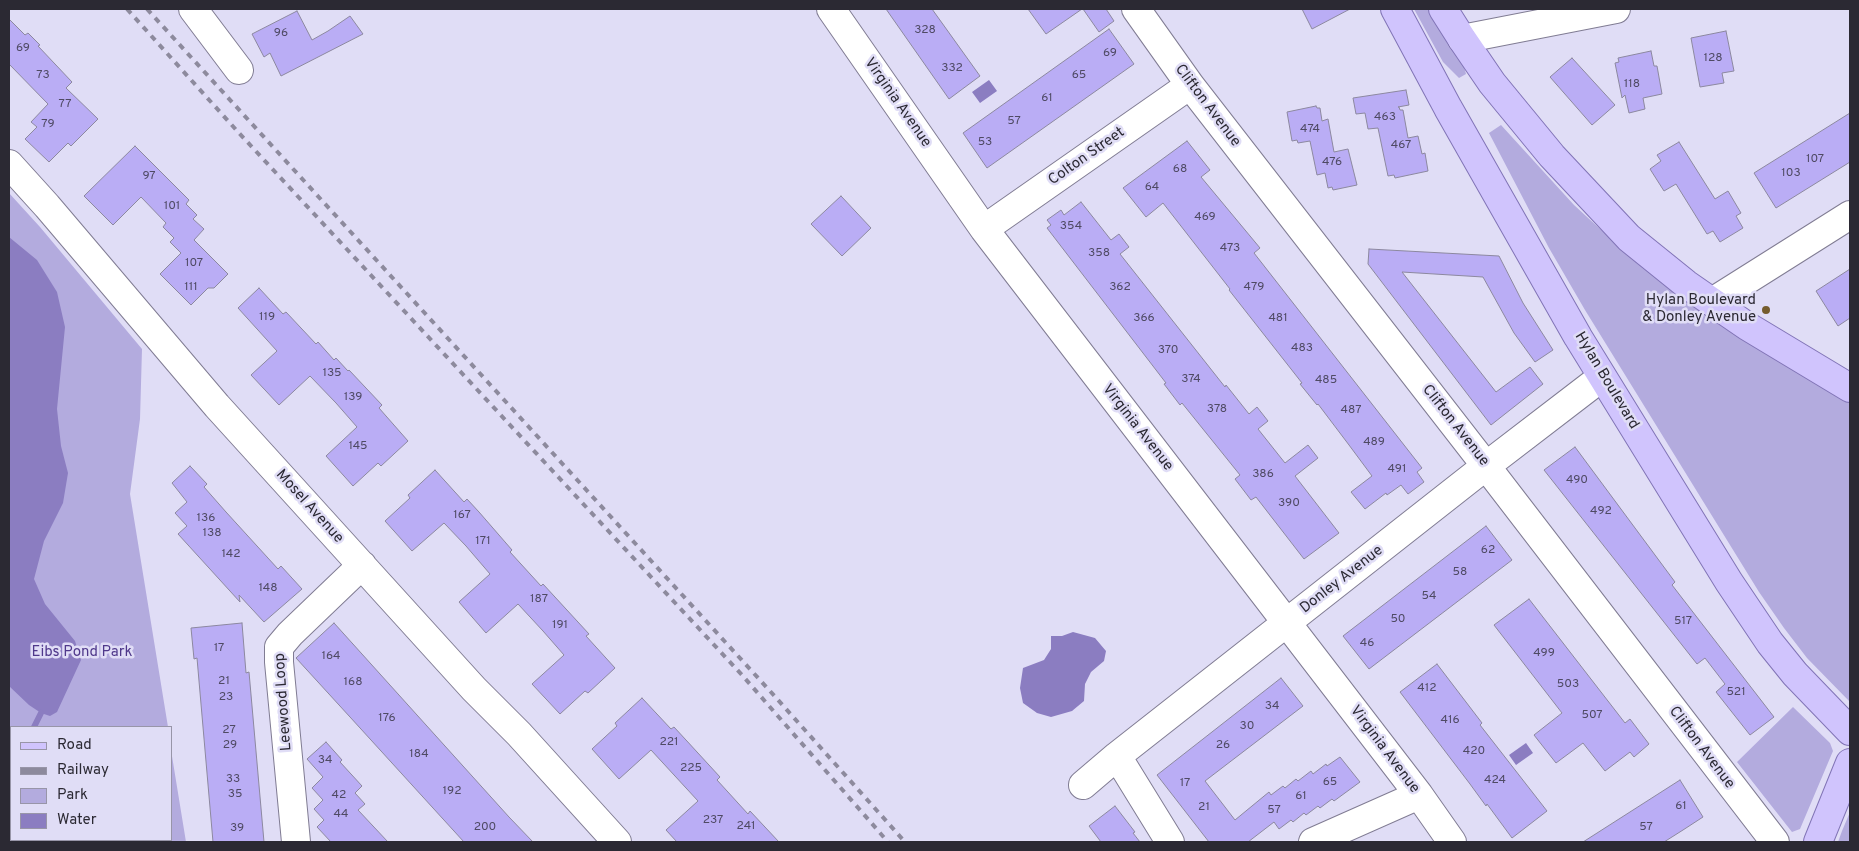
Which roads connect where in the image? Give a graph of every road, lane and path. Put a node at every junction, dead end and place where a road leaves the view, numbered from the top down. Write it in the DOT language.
graph roads {
  1 [pos="193,9"];
  2 [pos="831,9"];
  3 [pos="1136,9"];
  4 [pos="1395,9"];
  5 [pos="1443,9"];
  6 [pos="1599,10"];
  7 [pos="1462,39"];
  8 [pos="239,70"];
  9 [pos="1190,85"];
  10 [pos="9,164"];
  11 [pos="1850,215"];
  12 [pos="984,229"];
  13 [pos="1712,302"];
  14 [pos="1602,377"];
  15 [pos="1850,388"];
  16 [pos="1486,466"];
  17 [pos="362,565"];
  18 [pos="1287,624"];
  19 [pos="1850,731"];
  20 [pos="1118,756"];
  21 [pos="1850,763"];
  22 [pos="1083,785"];
  23 [pos="1419,795"];
  24 [pos="1766,840"];
  25 [pos="296,842"];
  26 [pos="618,842"];
  27 [pos="1170,842"];
  28 [pos="1313,842"];
  29 [pos="1452,842"];
  30 [pos="1818,842"];
  1 -- 8 [label="street"];
  2 -- 12 [label="street, Virginia Avenue"];
  3 -- 9 [label="street, Clifton Avenue"];
  4 -- 14 [label="main road, Hylan Boulevard"];
  5 -- 7 [label="main road"];
  6 -- 7 [label="street"];
  7 -- 13 [label="main road"];
  9 -- 12 [label="street, Colton Street"];
  9 -- 16 [label="street, Clifton Avenue"];
  10 -- 17 [label="street, Mosel Avenue"];
  11 -- 13 [label="street"];
  12 -- 18 [label="street, Virginia Avenue"];
  13 -- 15 [label="main road"];
  14 -- 16 [label="street, Donley Avenue"];
  14 -- 19 [label="main road, Hylan Boulevard"];
  16 -- 18 [label="street, Donley Avenue"];
  16 -- 24 [label="street, Clifton Avenue"];
  17 -- 25 [label="street, Leewood Loop"];
  17 -- 26 [label="street, Mosel Avenue"];
  18 -- 20 [label="street, Donley Avenue"];
  18 -- 23 [label="street, Virginia Avenue"];
  20 -- 22 [label="street, Donley Avenue"];
  20 -- 27 [label="street"];
  21 -- 30 [label="main road"];
  23 -- 28 [label="street"];
  23 -- 29 [label="street, Virginia Avenue"];
}
